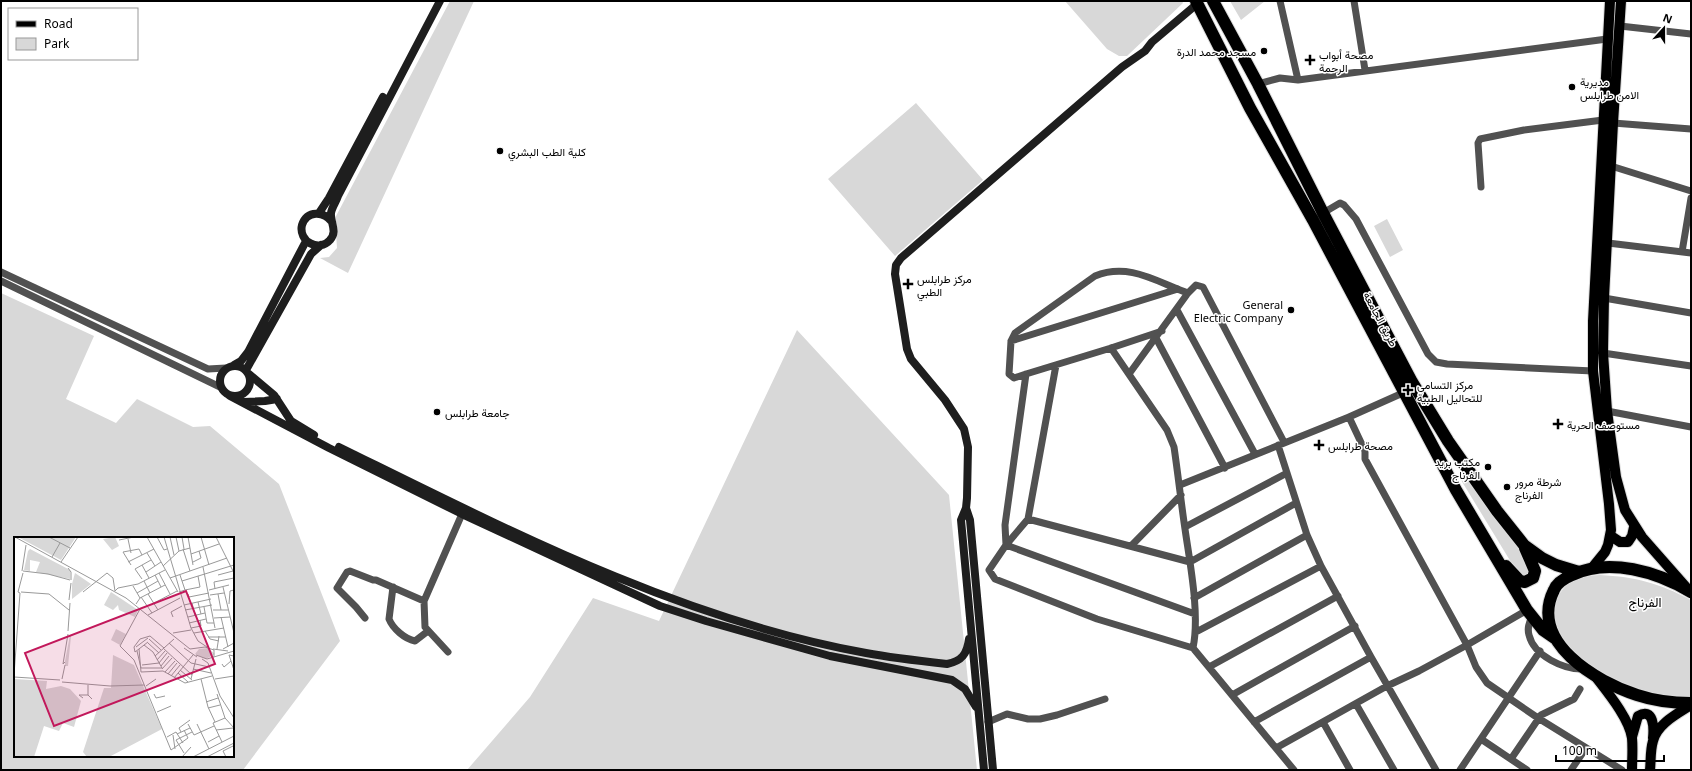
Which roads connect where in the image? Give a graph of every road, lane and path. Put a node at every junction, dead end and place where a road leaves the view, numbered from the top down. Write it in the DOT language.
graph roads {
  1 [pos="434,1"];
  2 [pos="440,1"];
  3 [pos="1213,1"];
  4 [pos="1280,1"];
  5 [pos="1354,1"];
  6 [pos="1610,1"];
  7 [pos="1621,1"];
  8 [pos="1197,2"];
  9 [pos="1620,26"];
  10 [pos="1691,34"];
  11 [pos="1608,39"];
  12 [pos="1366,70"];
  13 [pos="1298,80"];
  14 [pos="1258,84"];
  15 [pos="1608,121"];
  16 [pos="1691,129"];
  17 [pos="1612,166"];
  18 [pos="1481,187"];
  19 [pos="1691,191"];
  20 [pos="1691,198"];
  21 [pos="319,213"];
  22 [pos="1323,213"];
  23 [pos="332,222"];
  24 [pos="306,241"];
  25 [pos="1608,244"];
  26 [pos="321,245"];
  27 [pos="1682,252"];
  28 [pos="1691,253"];
  29 [pos="1,272"];
  30 [pos="1,281"];
  31 [pos="1178,289"];
  32 [pos="1188,293"];
  33 [pos="1604,298"];
  34 [pos="1177,310"];
  35 [pos="1691,313"];
  36 [pos="1162,331"];
  37 [pos="1156,338"];
  38 [pos="1011,340"];
  39 [pos="1111,348"];
  40 [pos="1603,353"];
  41 [pos="1056,365"];
  42 [pos="1691,366"];
  43 [pos="230,367"];
  44 [pos="248,372"];
  45 [pos="1594,372"];
  46 [pos="1026,374"];
  47 [pos="1128,374"];
  48 [pos="220,387"];
  49 [pos="1405,392"];
  50 [pos="230,396"];
  51 [pos="277,399"];
  52 [pos="243,402"];
  53 [pos="1607,411"];
  54 [pos="1349,417"];
  55 [pos="1691,427"];
  56 [pos="1281,443"];
  57 [pos="1254,454"];
  58 [pos="1225,468"];
  59 [pos="1287,473"];
  60 [pos="1180,485"];
  61 [pos="1181,495"];
  62 [pos="1296,503"];
  63 [pos="966,508"];
  64 [pos="462,514"];
  65 [pos="1028,519"];
  66 [pos="1634,526"];
  67 [pos="1185,527"];
  68 [pos="1307,535"];
  69 [pos="1610,536"];
  70 [pos="1006,545"];
  71 [pos="1524,545"];
  72 [pos="1131,546"];
  73 [pos="1493,552"];
  74 [pos="1190,562"];
  75 [pos="1321,566"];
  76 [pos="1592,568"];
  77 [pos="1579,572"];
  78 [pos="393,587"];
  79 [pos="1691,592"];
  80 [pos="664,596"];
  81 [pos="1338,596"];
  82 [pos="1194,598"];
  83 [pos="424,601"];
  84 [pos="660,606"];
  85 [pos="1529,613"];
  86 [pos="1195,614"];
  87 [pos="365,618"];
  88 [pos="1355,626"];
  89 [pos="971,628"];
  90 [pos="428,631"];
  91 [pos="1196,632"];
  92 [pos="1556,639"];
  93 [pos="1467,645"];
  94 [pos="1193,648"];
  95 [pos="1540,651"];
  96 [pos="448,652"];
  97 [pos="1371,657"];
  98 [pos="900,659"];
  99 [pos="922,661"];
  100 [pos="1209,668"];
  101 [pos="898,669"];
  102 [pos="1585,669"];
  103 [pos="921,674"];
  104 [pos="1595,676"];
  105 [pos="1387,686"];
  106 [pos="1580,690"];
  107 [pos="1232,695"];
  108 [pos="1508,698"];
  109 [pos="1106,699"];
  110 [pos="1356,704"];
  111 [pos="1691,704"];
  112 [pos="978,711"];
  113 [pos="1538,718"];
  114 [pos="988,722"];
  115 [pos="1254,722"];
  116 [pos="1323,722"];
  117 [pos="1632,738"];
  118 [pos="1480,739"];
  119 [pos="1653,740"];
  120 [pos="1276,748"];
  121 [pos="1586,748"];
  122 [pos="1511,759"];
  123 [pos="984,770"];
  124 [pos="993,770"];
  125 [pos="1294,770"];
  126 [pos="1350,770"];
  127 [pos="1394,770"];
  128 [pos="1436,770"];
  129 [pos="1460,770"];
  130 [pos="1527,770"];
  131 [pos="1571,770"];
  132 [pos="1622,770"];
  133 [pos="1632,770"];
  134 [pos="1650,770"];
  1 -- 21 [label="street"];
  2 -- 23 [label="street"];
  3 -- 14 [label="highway, طريق الجامعة"];
  4 -- 13 [label="street"];
  5 -- 12 [label="street"];
  6 -- 11 [label="main road"];
  7 -- 9 [label="main road"];
  8 -- 49 [label="highway, طريق الجامعة"];
  8 -- 63 [label="street"];
  9 -- 10 [label="street"];
  9 -- 15 [label="main road"];
  11 -- 12 [label="street"];
  11 -- 15 [label="main road"];
  12 -- 13 [label="street"];
  13 -- 14 [label="street"];
  14 -- 22 [label="highway, طريق الجامعة"];
  15 -- 16 [label="street"];
  15 -- 17 [label="main road"];
  15 -- 18 [label="street"];
  15 -- 45 [label="main road"];
  17 -- 19 [label="street"];
  17 -- 25 [label="main road"];
  20 -- 27 [label="street"];
  21 -- 23 [label="street"];
  21 -- 24 [label="street"];
  22 -- 45 [label="street"];
  22 -- 71 [label="highway, طريق الجامعة"];
  23 -- 26 [label="street"];
  24 -- 26 [label="street"];
  24 -- 43 [label="street"];
  25 -- 27 [label="street"];
  25 -- 33 [label="main road"];
  26 -- 44 [label="street"];
  27 -- 28 [label="street"];
  29 -- 43 [label="street"];
  30 -- 48 [label="street"];
  31 -- 32 [label="street"];
  31 -- 38 [label="street"];
  31 -- 38 [label="street"];
  32 -- 34 [label="street"];
  32 -- 56 [label="street"];
  33 -- 35 [label="street"];
  33 -- 40 [label="main road"];
  34 -- 36 [label="street"];
  34 -- 57 [label="street"];
  36 -- 37 [label="street"];
  36 -- 39 [label="street"];
  37 -- 47 [label="street"];
  37 -- 58 [label="street"];
  38 -- 46 [label="street"];
  39 -- 41 [label="street"];
  39 -- 47 [label="street"];
  40 -- 42 [label="street"];
  40 -- 53 [label="main road"];
  41 -- 46 [label="street"];
  41 -- 65 [label="street"];
  43 -- 44 [label="street"];
  43 -- 48 [label="street"];
  44 -- 50 [label="street"];
  44 -- 51 [label="street"];
  45 -- 69 [label="main road"];
  46 -- 70 [label="street"];
  47 -- 60 [label="street"];
  48 -- 50 [label="street"];
  49 -- 54 [label="street"];
  49 -- 73 [label="highway, طريق الجامعة"];
  50 -- 52 [label="street"];
  51 -- 52 [label="street"];
  51 -- 80 [label="street"];
  52 -- 64 [label="street"];
  53 -- 55 [label="street"];
  53 -- 66 [label="main road"];
  54 -- 56 [label="street"];
  54 -- 93 [label="street"];
  56 -- 57 [label="street"];
  56 -- 59 [label="street"];
  57 -- 58 [label="street"];
  58 -- 60 [label="street"];
  59 -- 62 [label="street"];
  59 -- 67 [label="street"];
  60 -- 61 [label="street"];
  61 -- 67 [label="street"];
  61 -- 72 [label="street"];
  62 -- 68 [label="street"];
  62 -- 74 [label="street"];
  63 -- 89 [label="street"];
  63 -- 114 [label="street"];
  64 -- 83 [label="street"];
  64 -- 84 [label="street"];
  65 -- 70 [label="street"];
  65 -- 72 [label="street"];
  66 -- 69 [label="main road"];
  66 -- 79 [label="main road"];
  67 -- 74 [label="street"];
  68 -- 75 [label="street"];
  68 -- 82 [label="street"];
  69 -- 76 [label="main road"];
  70 -- 86 [label="street"];
  70 -- 94 [label="street"];
  71 -- 73 [label="highway"];
  71 -- 77 [label="highway, طريق الجامعة"];
  72 -- 74 [label="street"];
  73 -- 85 [label="highway, طريق الجامعة"];
  74 -- 82 [label="street"];
  75 -- 81 [label="street"];
  75 -- 91 [label="street"];
  76 -- 77 [label="highway"];
  76 -- 79 [label="highway"];
  77 -- 92 [label="highway"];
  78 -- 83 [label="street"];
  78 -- 87 [label="street"];
  78 -- 90 [label="street"];
  80 -- 84 [label="street"];
  80 -- 98 [label="street"];
  81 -- 88 [label="street"];
  81 -- 100 [label="street"];
  82 -- 86 [label="street"];
  83 -- 90 [label="street"];
  84 -- 101 [label="street"];
  85 -- 92 [label="highway, طريق الجامعة"];
  85 -- 93 [label="street"];
  85 -- 95 [label="street"];
  86 -- 91 [label="street"];
  88 -- 97 [label="street"];
  88 -- 107 [label="street"];
  89 -- 99 [label="street"];
  89 -- 112 [label="street"];
  90 -- 96 [label="street"];
  91 -- 94 [label="street"];
  92 -- 102 [label="highway"];
  93 -- 105 [label="street"];
  93 -- 108 [label="street"];
  94 -- 100 [label="street"];
  95 -- 102 [label="street"];
  95 -- 108 [label="street"];
  97 -- 105 [label="street"];
  97 -- 115 [label="street"];
  98 -- 99 [label="street"];
  98 -- 101 [label="street"];
  99 -- 103 [label="street"];
  100 -- 107 [label="street"];
  101 -- 103 [label="street"];
  102 -- 104 [label="highway"];
  103 -- 112 [label="street"];
  104 -- 111 [label="highway"];
  104 -- 117 [label="main road"];
  105 -- 110 [label="street"];
  105 -- 128 [label="street"];
  106 -- 113 [label="street"];
  107 -- 115 [label="street"];
  108 -- 113 [label="street"];
  108 -- 118 [label="street"];
  109 -- 114 [label="street"];
  110 -- 116 [label="street"];
  110 -- 127 [label="street"];
  111 -- 119 [label="main road"];
  112 -- 123 [label="street"];
  113 -- 121 [label="street"];
  113 -- 122 [label="street"];
  114 -- 124 [label="street"];
  115 -- 120 [label="street"];
  116 -- 120 [label="street"];
  116 -- 126 [label="street"];
  117 -- 119 [label="main road"];
  117 -- 133 [label="main road"];
  118 -- 122 [label="street"];
  118 -- 129 [label="street"];
  119 -- 134 [label="main road"];
  120 -- 125 [label="street"];
  121 -- 131 [label="street"];
  121 -- 132 [label="street"];
  122 -- 130 [label="street"];
}
